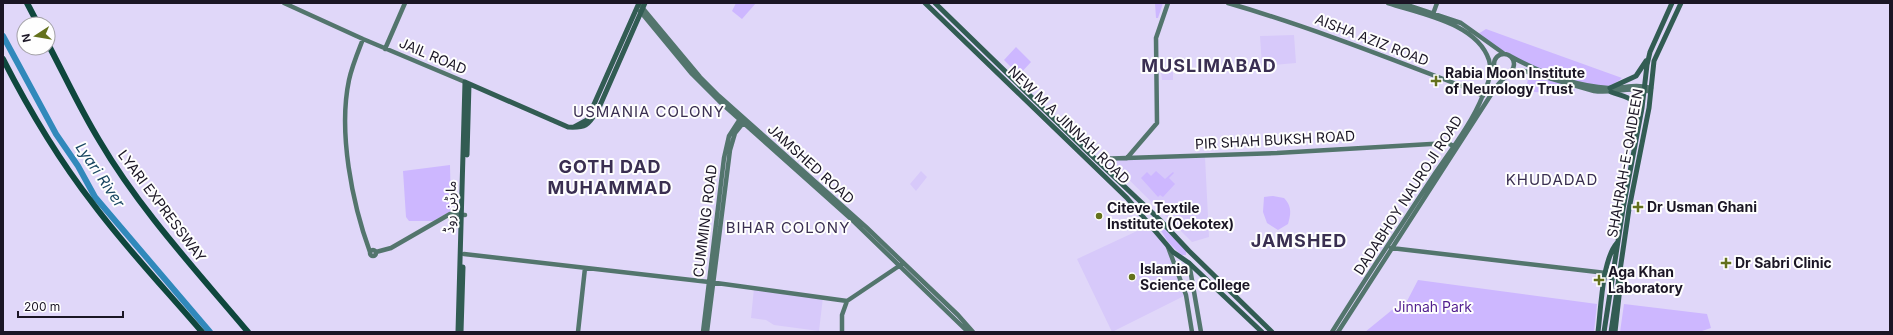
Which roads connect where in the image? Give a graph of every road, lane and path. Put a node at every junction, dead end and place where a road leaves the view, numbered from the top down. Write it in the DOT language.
graph roads {
  1 [pos="27,3"];
  2 [pos="284,3"];
  3 [pos="406,3"];
  4 [pos="925,3"];
  5 [pos="935,3"];
  6 [pos="1168,3"];
  7 [pos="1228,3"];
  8 [pos="1388,3"];
  9 [pos="1401,3"];
  10 [pos="1437,3"];
  11 [pos="1672,3"];
  12 [pos="1681,3"];
  13 [pos="294,5"];
  14 [pos="641,6"];
  15 [pos="1433,14"];
  16 [pos="34,16"];
  17 [pos="363,39"];
  18 [pos="385,49"];
  19 [pos="1650,52"];
  20 [pos="1503,53"];
  21 [pos="54,56"];
  22 [pos="1510,56"];
  23 [pos="3,59"];
  24 [pos="1492,65"];
  25 [pos="1510,73"];
  26 [pos="1504,74"];
  27 [pos="1502,80"];
  28 [pos="467,83"];
  29 [pos="1644,88"];
  30 [pos="1610,90"];
  31 [pos="1650,90"];
  32 [pos="1483,96"];
  33 [pos="742,121"];
  34 [pos="1640,123"];
  35 [pos="1453,146"];
  36 [pos="1127,158"];
  37 [pos="1096,160"];
  38 [pos="464,214"];
  39 [pos="1618,242"];
  40 [pos="1167,246"];
  41 [pos="1391,248"];
  42 [pos="464,254"];
  43 [pos="1621,259"];
  44 [pos="1189,263"];
  45 [pos="902,264"];
  46 [pos="585,268"];
  47 [pos="1606,273"];
  48 [pos="711,282"];
  49 [pos="847,301"];
  50 [pos="202,332"];
  51 [pos="248,332"];
  52 [pos="458,332"];
  53 [pos="461,332"];
  54 [pos="578,332"];
  55 [pos="702,332"];
  56 [pos="707,332"];
  57 [pos="842,332"];
  58 [pos="968,332"];
  59 [pos="973,332"];
  60 [pos="1192,332"];
  61 [pos="1201,332"];
  62 [pos="1262,332"];
  63 [pos="1272,332"];
  64 [pos="1332,332"];
  65 [pos="1338,332"];
  66 [pos="1598,332"];
  67 [pos="1604,332"];
  68 [pos="1611,332"];
  69 [pos="1615,332"];
  1 -- 16 [label="highway"];
  2 -- 13 [label="street, JAIL ROAD"];
  3 -- 18 [label="street"];
  4 -- 40 [label="main road, NEW M A JINNAH ROAD"];
  5 -- 37 [label="main road, NEW M A JINNAH ROAD"];
  6 -- 36 [label="street"];
  7 -- 32 [label="street, AISHA AZIZ ROAD"];
  8 -- 24 [label="street"];
  9 -- 15 [label="street"];
  10 -- 15 [label="street"];
  11 -- 19 [label="main road, SHAHRAH-E-QAIDEEN"];
  12 -- 31 [label="main road, SHAHRAH-E-QAIDEEN"];
  13 -- 17 [label="street, JAIL ROAD"];
  14 -- 28 [label="main road, JAIL ROAD"];
  14 -- 33 [label="street, JAMSHED ROAD"];
  15 -- 20 [label="street"];
  17 -- 18 [label="street, JAIL ROAD"];
  17 -- 38 [label="street"];
  18 -- 28 [label="street, JAIL ROAD"];
  19 -- 29 [label="main road, SHAHRAH-E-QAIDEEN"];
  19 -- 30 [label="main road"];
  20 -- 22 [label="street"];
  20 -- 24 [label="street"];
  21 -- 51 [label="highway, LYARI EXPRESSWAY"];
  22 -- 25 [label="street"];
  22 -- 30 [label="street"];
  23 -- 50 [label="highway"];
  24 -- 26 [label="street"];
  24 -- 32 [label="street, DADABHOY NAUROJI ROAD"];
  25 -- 26 [label="street"];
  25 -- 27 [label="street"];
  25 -- 30 [label="street"];
  26 -- 27 [label="street"];
  27 -- 41 [label="street"];
  28 -- 38 [label="main road"];
  29 -- 30 [label="street"];
  29 -- 30 [label="street"];
  29 -- 31 [label="street"];
  29 -- 34 [label="main road, SHAHRAH-E-QAIDEEN"];
  30 -- 34 [label="main road"];
  31 -- 43 [label="main road, SHAHRAH-E-QAIDEEN"];
  32 -- 35 [label="street, DADABHOY NAUROJI ROAD"];
  33 -- 45 [label="street, JAMSHED ROAD"];
  33 -- 48 [label="street, CUMMING ROAD"];
  34 -- 39 [label="main road, SHAHRAH-E-QAIDEEN"];
  35 -- 36 [label="street, PIR SHAH BUKSH ROAD"];
  35 -- 64 [label="street, DADABHOY NAUROJI ROAD"];
  36 -- 37 [label="street, PIR SHAH BUKSH ROAD"];
  37 -- 63 [label="main road, NEW M A JINNAH ROAD"];
  38 -- 42 [label="main road"];
  38 -- 52 [label="main road, مارٹن روڈ"];
  39 -- 47 [label="main road"];
  39 -- 67 [label="main road, SHAHRAH-E-QAIDEEN"];
  40 -- 44 [label="main road, NEW M A JINNAH ROAD"];
  40 -- 60 [label="street"];
  41 -- 47 [label="street"];
  41 -- 65 [label="street"];
  42 -- 46 [label="street"];
  42 -- 53 [label="main road"];
  43 -- 68 [label="main road, SHAHRAH-E-QAIDEEN"];
  43 -- 69 [label="main road"];
  44 -- 61 [label="street"];
  44 -- 62 [label="main road, NEW M A JINNAH ROAD"];
  45 -- 49 [label="street"];
  45 -- 58 [label="street, JAMSHED ROAD"];
  45 -- 59 [label="street, JAMSHED ROAD"];
  46 -- 48 [label="street"];
  46 -- 54 [label="street"];
  47 -- 66 [label="main road"];
  48 -- 49 [label="street"];
  48 -- 55 [label="street, CUMMING ROAD"];
  48 -- 56 [label="street, CUMMING ROAD"];
  49 -- 57 [label="street"];
}
